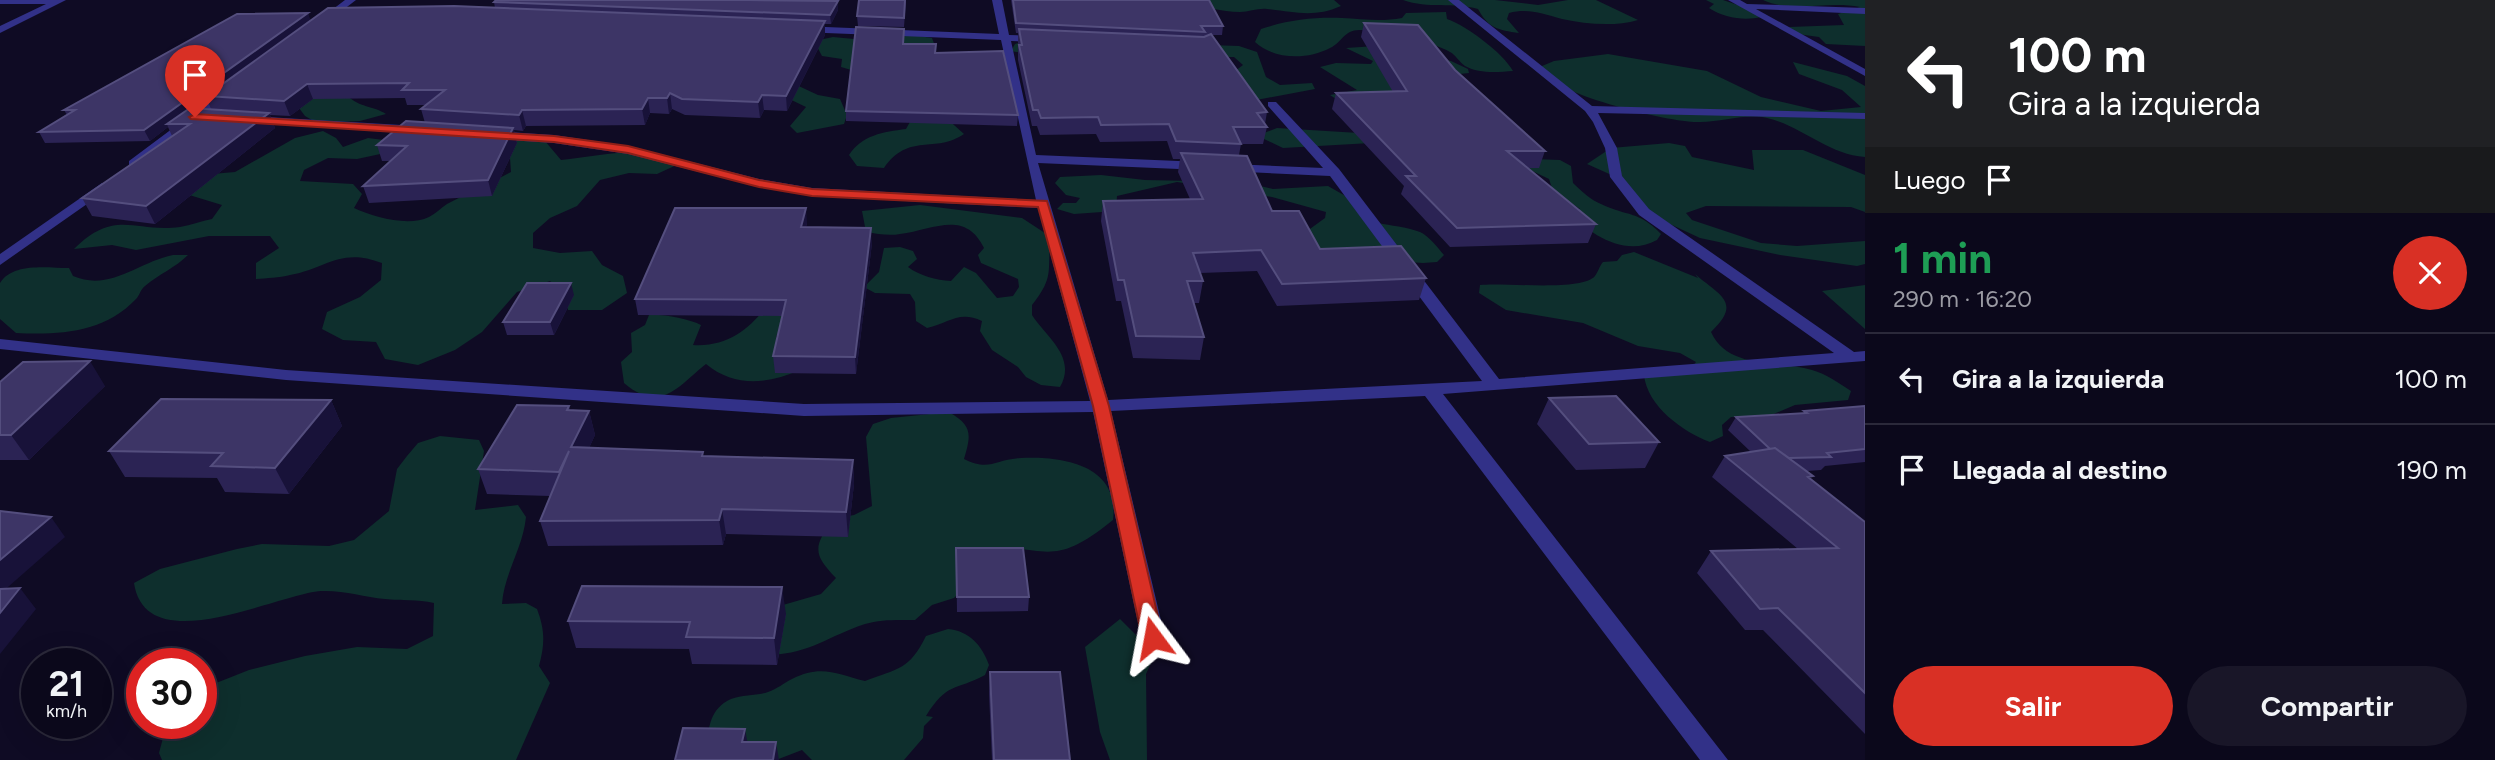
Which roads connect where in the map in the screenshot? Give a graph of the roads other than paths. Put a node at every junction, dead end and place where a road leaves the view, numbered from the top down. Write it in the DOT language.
graph roads {
  1 [pos="996,0"];
  2 [pos="1453,0"];
  3 [pos="1733,0"];
  4 [pos="0,1"];
  5 [pos="60,1"];
  6 [pos="352,5"];
  7 [pos="1745,6"];
  8 [pos="1865,11"];
  9 [pos="317,26"];
  10 [pos="783,28"];
  11 [pos="0,30"];
  12 [pos="1005,38"];
  13 [pos="1058,40"];
  14 [pos="1865,73"];
  15 [pos="239,84"];
  16 [pos="1272,104"];
  17 [pos="1589,109"];
  18 [pos="1865,116"];
  19 [pos="195,117"];
  20 [pos="438,132"];
  21 [pos="477,134"];
  22 [pos="1031,159"];
  23 [pos="1334,172"];
  24 [pos="1043,204"];
  25 [pos="0,261"];
  26 [pos="0,344"];
  27 [pos="1860,360"];
  28 [pos="1495,386"];
  29 [pos="1430,390"];
  30 [pos="1101,406"];
  31 [pos="1153,638"];
  32 [pos="1715,760"];
  1 -- 12 [label="street"];
  2 -- 17 [label="street"];
  3 -- 7 [label="street"];
  4 -- 5 [label="street"];
  5 -- 11 [label="street"];
  6 -- 9 [label="street"];
  7 -- 8 [label="street"];
  7 -- 14 [label="street"];
  10 -- 12 [label="street"];
  12 -- 13 [label="street"];
  12 -- 22 [label="street"];
  15 -- 19 [label="street"];
  16 -- 23 [label="street"];
  17 -- 18 [label="street"];
  17 -- 27 [label="street"];
  19 -- 20 [label="street"];
  19 -- 25 [label="street"];
  21 -- 24 [label="street"];
  22 -- 23 [label="street"];
  22 -- 24 [label="street"];
  23 -- 28 [label="street"];
  24 -- 30 [label="street"];
  26 -- 30 [label="street"];
  27 -- 28 [label="street"];
  28 -- 29 [label="street"];
  29 -- 30 [label="street"];
  29 -- 32 [label="street"];
  30 -- 31 [label="street"];
}
